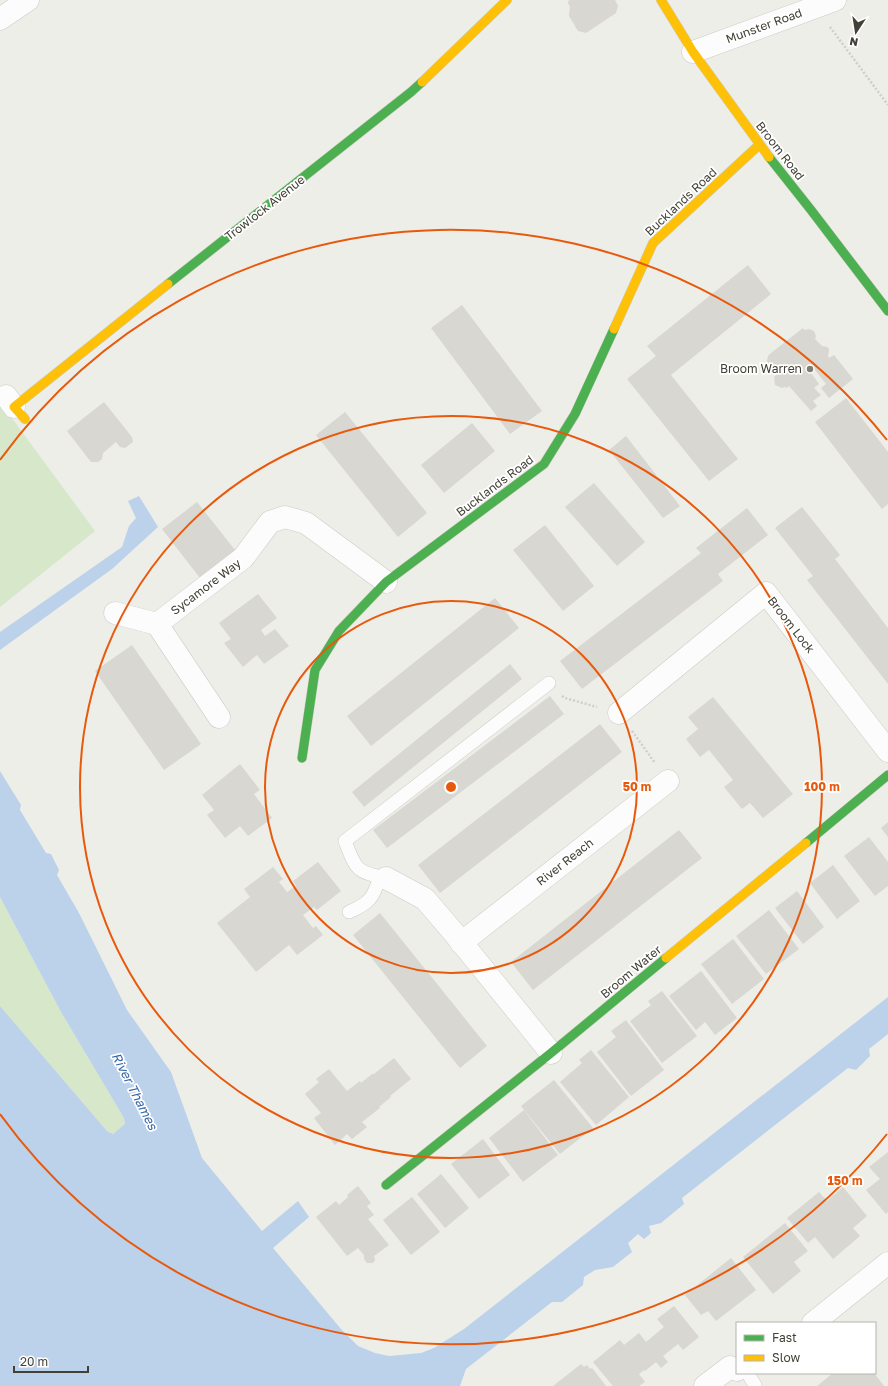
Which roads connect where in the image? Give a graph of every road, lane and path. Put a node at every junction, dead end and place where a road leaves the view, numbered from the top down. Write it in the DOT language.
graph roads {
  1 [pos="28,0"];
  2 [pos="661,0"];
  3 [pos="505,1"];
  4 [pos="825,4"];
  5 [pos="0,19"];
  6 [pos="693,52"];
  7 [pos="888,105"];
  8 [pos="759,145"];
  9 [pos="888,311"];
  10 [pos="15,407"];
  11 [pos="386,582"];
  12 [pos="115,613"];
  13 [pos="156,624"];
  14 [pos="549,683"];
  15 [pos="619,713"];
  16 [pos="219,717"];
  17 [pos="888,751"];
  18 [pos="302,758"];
  19 [pos="888,775"];
  20 [pos="668,781"];
  21 [pos="383,877"];
  22 [pos="349,912"];
  23 [pos="461,943"];
  24 [pos="551,1053"];
  25 [pos="386,1185"];
  26 [pos="888,1264"];
  27 [pos="814,1322"];
  28 [pos="736,1370"];
  29 [pos="705,1386"];
  1 -- 5 [label="street"];
  2 -- 6 [label="street, Broom Road"];
  3 -- 10 [label="street, Trowlock Avenue"];
  4 -- 6 [label="street, Munster Road"];
  4 -- 7 [label="path"];
  6 -- 8 [label="street, Broom Road"];
  8 -- 9 [label="street, Broom Road"];
  8 -- 11 [label="street, Bucklands Road"];
  11 -- 13 [label="street, Sycamore Way"];
  11 -- 18 [label="street, Bucklands Road"];
  12 -- 13 [label="street"];
  13 -- 16 [label="street"];
  14 -- 15 [label="path"];
  14 -- 21 [label="lane"];
  15 -- 17 [label="street, Broom Lock"];
  15 -- 20 [label="path"];
  19 -- 24 [label="street, Broom Water"];
  20 -- 23 [label="street, River Reach"];
  21 -- 22 [label="lane"];
  21 -- 23 [label="street"];
  23 -- 24 [label="street"];
  24 -- 25 [label="street, Broom Water"];
  26 -- 27 [label="street"];
  28 -- 29 [label="street"];
}
